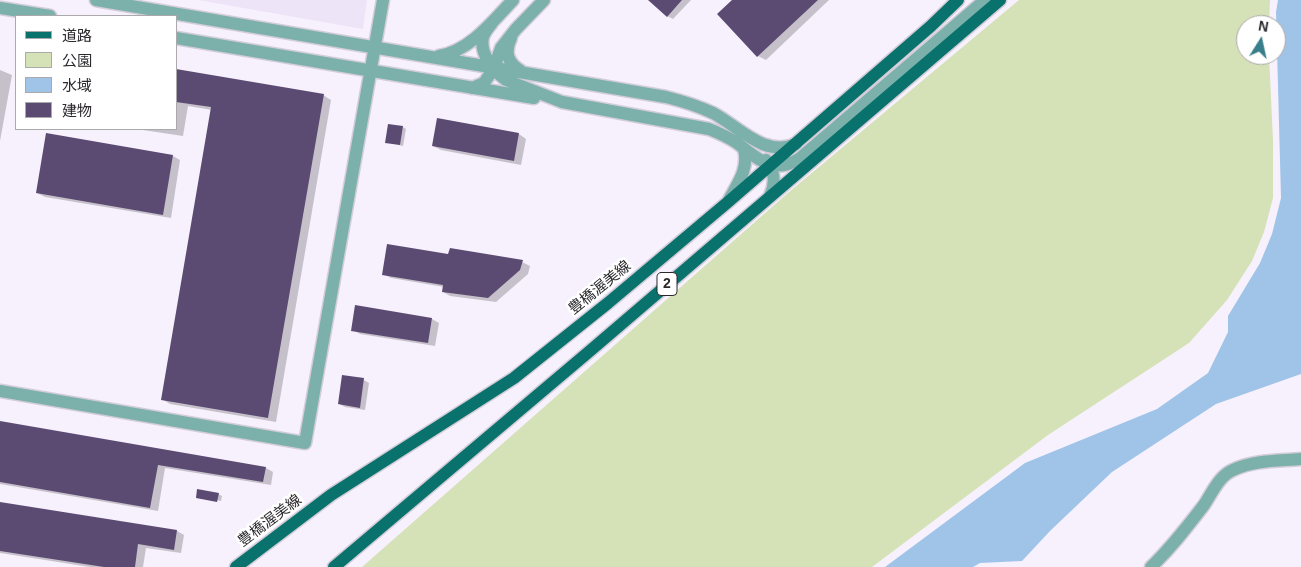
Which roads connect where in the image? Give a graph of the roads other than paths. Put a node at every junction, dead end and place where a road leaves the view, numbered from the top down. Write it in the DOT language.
graph roads {
  1 [pos="96,0"];
  2 [pos="383,0"];
  3 [pos="513,0"];
  4 [pos="544,0"];
  5 [pos="958,0"];
  6 [pos="986,0"];
  7 [pos="1000,0"];
  8 [pos="0,8"];
  9 [pos="44,15"];
  10 [pos="492,23"];
  11 [pos="516,29"];
  12 [pos="178,38"];
  13 [pos="375,48"];
  14 [pos="432,57"];
  15 [pos="494,68"];
  16 [pos="371,71"];
  17 [pos="523,73"];
  18 [pos="472,88"];
  19 [pos="562,102"];
  20 [pos="736,128"];
  21 [pos="796,144"];
  22 [pos="744,149"];
  23 [pos="770,166"];
  24 [pos="770,196"];
  25 [pos="728,202"];
  26 [pos="0,391"];
  27 [pos="1301,459"];
  28 [pos="236,567"];
  29 [pos="334,567"];
  30 [pos="1151,567"];
  1 -- 13 [label="street"];
  2 -- 13 [label="street"];
  3 -- 10 [label="street"];
  4 -- 11 [label="street"];
  5 -- 21 [label="main road, 豊橋渥美線 / 2"];
  6 -- 23 [label="street"];
  7 -- 24 [label="main road, 2"];
  8 -- 9 [label="street"];
  10 -- 14 [label="street"];
  10 -- 15 [label="street"];
  11 -- 15 [label="street"];
  11 -- 17 [label="street"];
  12 -- 16 [label="street"];
  13 -- 14 [label="street"];
  13 -- 16 [label="street"];
  14 -- 15 [label="street"];
  15 -- 17 [label="street"];
  15 -- 18 [label="street"];
  15 -- 19 [label="street"];
  16 -- 18 [label="street"];
  16 -- 26 [label="street"];
  17 -- 20 [label="street"];
  18 -- 19 [label="street"];
  19 -- 22 [label="street"];
  20 -- 21 [label="street"];
  20 -- 23 [label="street"];
  21 -- 23 [label="main road, 豊橋渥美線 / 2"];
  22 -- 23 [label="street"];
  22 -- 25 [label="street"];
  23 -- 24 [label="street"];
  23 -- 25 [label="main road, 豊橋渥美線 / 2"];
  24 -- 29 [label="main road, 2"];
  25 -- 28 [label="main road, 豊橋渥美線 / 2"];
  27 -- 30 [label="street"];
}
